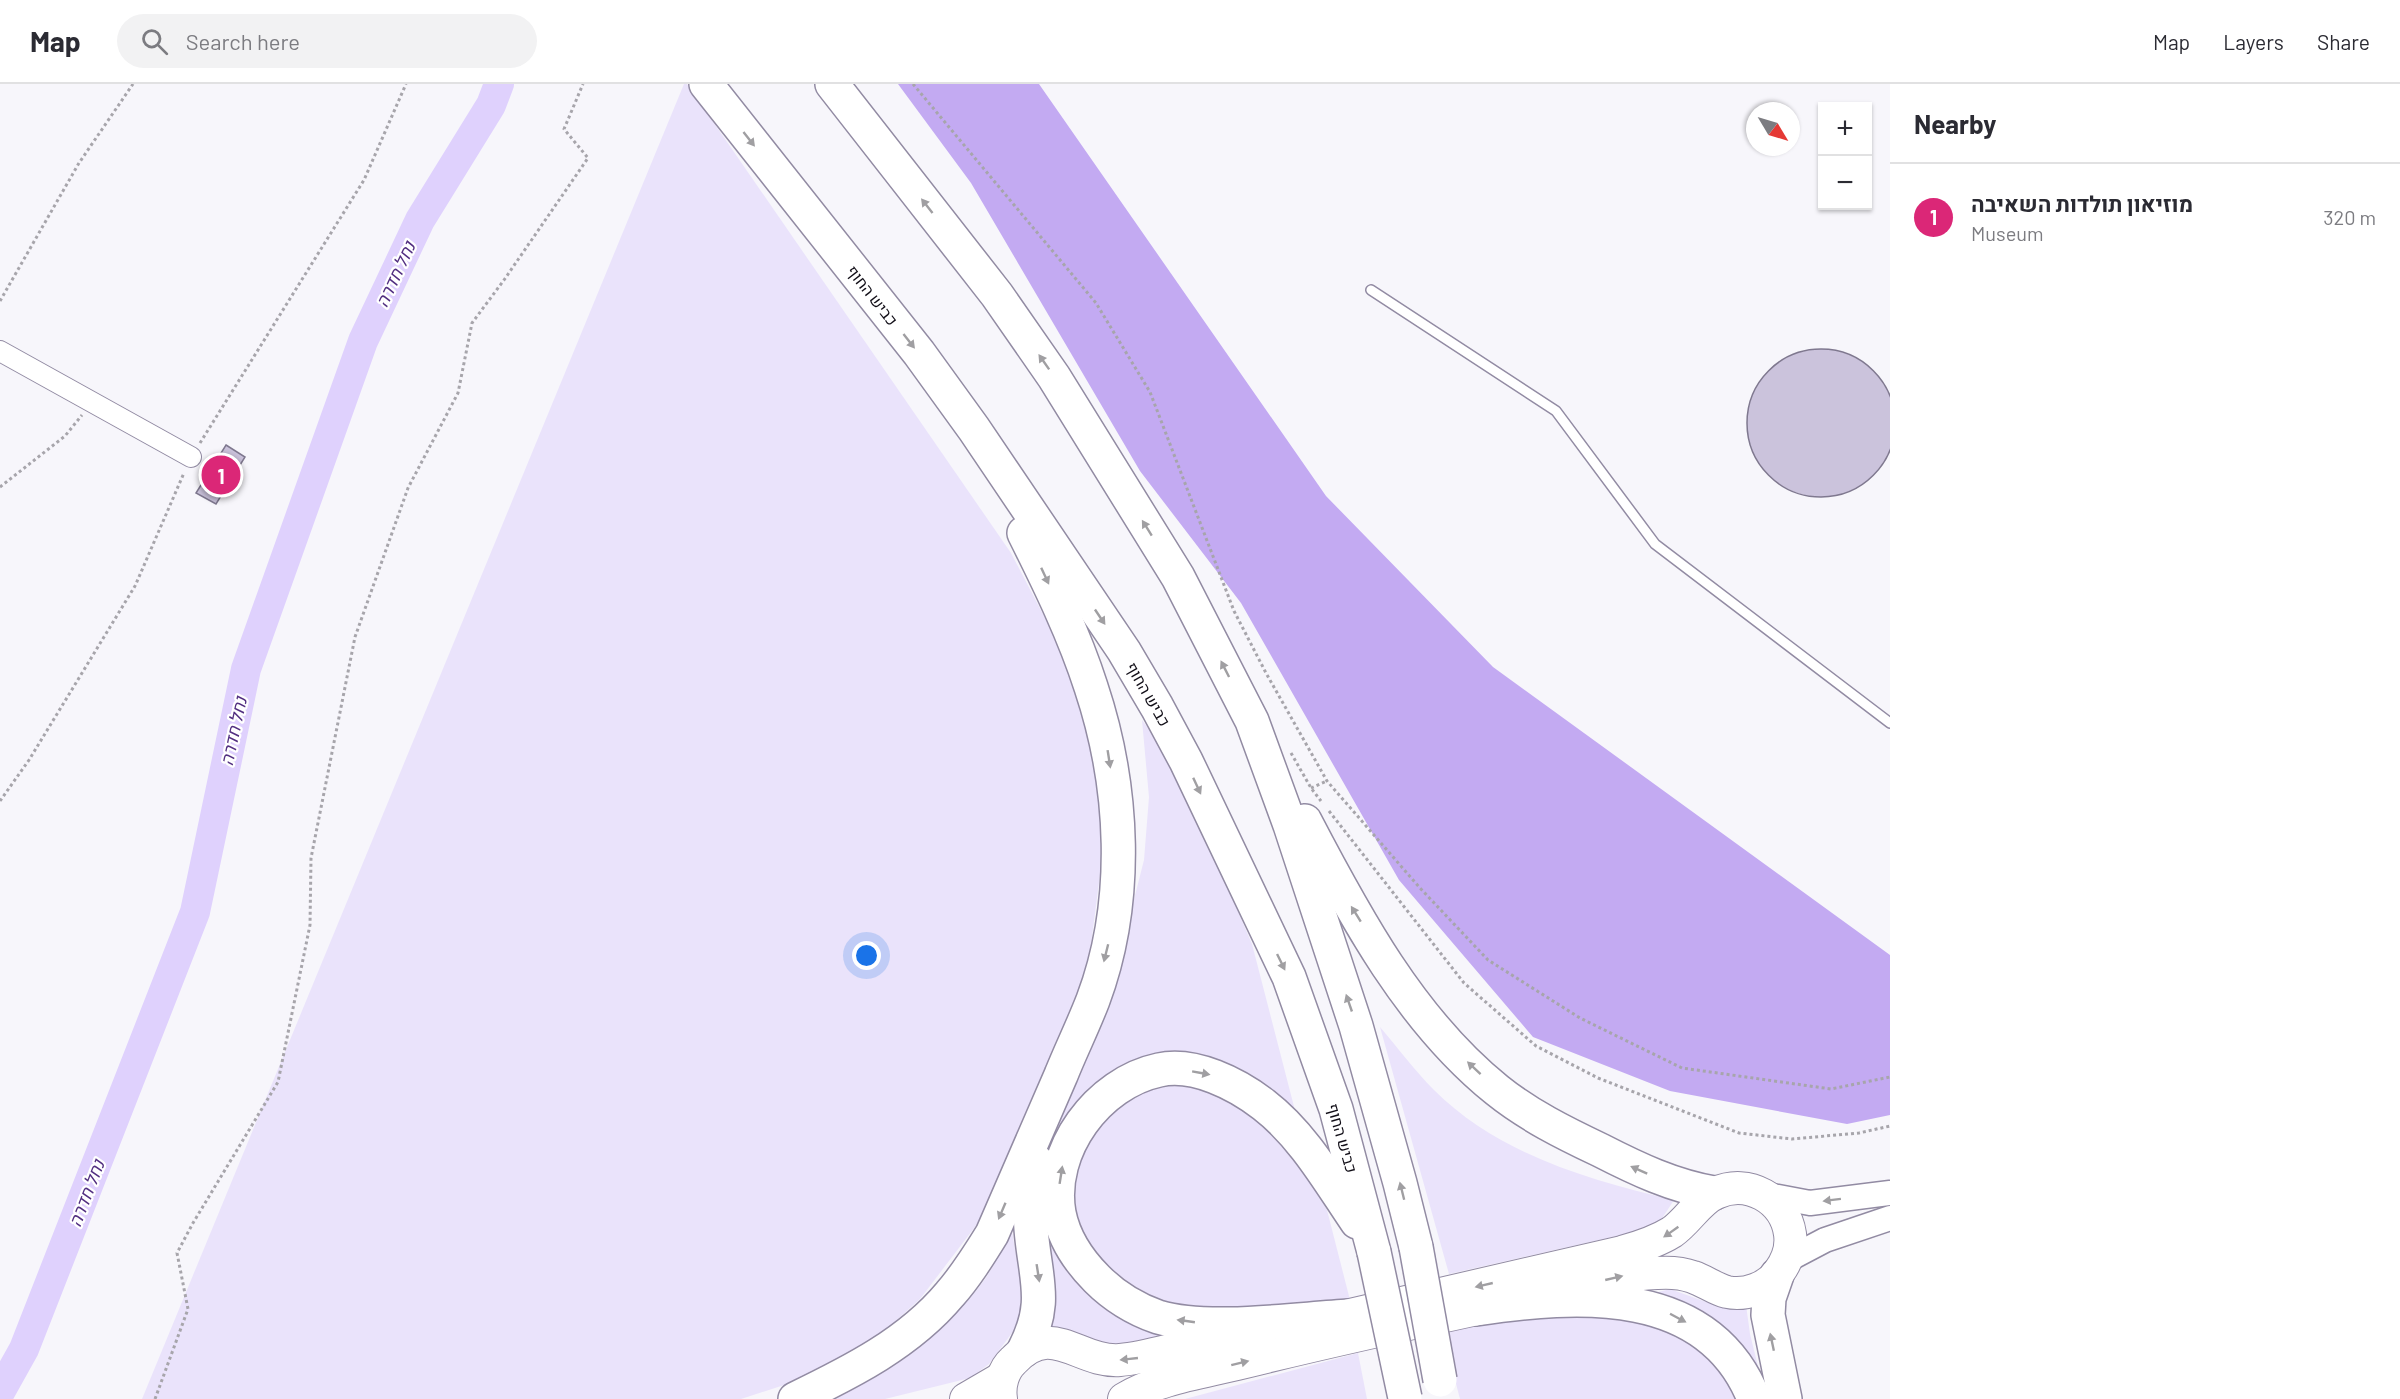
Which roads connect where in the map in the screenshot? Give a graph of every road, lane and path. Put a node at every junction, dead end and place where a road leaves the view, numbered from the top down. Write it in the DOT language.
graph roads {
  1 [pos="133,84"];
  2 [pos="406,84"];
  3 [pos="583,84"];
  4 [pos="831,84"];
  5 [pos="913,84"];
  6 [pos="710,88"];
  7 [pos="1371,290"];
  8 [pos="0,301"];
  9 [pos="0,351"];
  10 [pos="90,401"];
  11 [pos="974,429"];
  12 [pos="191,457"];
  13 [pos="0,487"];
  14 [pos="1252,721"];
  15 [pos="1890,723"];
  16 [pos="1289,750"];
  17 [pos="1327,781"];
  18 [pos="1311,788"];
  19 [pos="0,801"];
  20 [pos="1062,1073"];
  21 [pos="1890,1077"];
  22 [pos="1890,1126"];
  23 [pos="1714,1193"];
  24 [pos="1890,1193"];
  25 [pos="1767,1195"];
  26 [pos="1890,1218"];
  27 [pos="1372,1247"];
  28 [pos="1782,1268"];
  29 [pos="1476,1309"];
  30 [pos="1349,1316"];
  31 [pos="1024,1350"];
  32 [pos="1001,1389"];
  33 [pos="1442,1392"];
  34 [pos="1405,1398"];
  35 [pos="155,1399"];
  36 [pos="795,1399"];
  37 [pos="966,1399"];
  38 [pos="1124,1399"];
  39 [pos="1754,1399"];
  40 [pos="1785,1399"];
  1 -- 8 [label="path"];
  2 -- 12 [label="path"];
  3 -- 35 [label="path"];
  14 -- 4 [label="highway, one-way"];
  5 -- 17 [label="path"];
  6 -- 11 [label="highway, כביש החוף, one-way"];
  7 -- 15 [label="lane"];
  9 -- 10 [label="street"];
  10 -- 12 [label="street"];
  10 -- 13 [label="path"];
  11 -- 20 [label="highway, one-way"];
  11 -- 27 [label="highway, כביש החוף, one-way"];
  12 -- 19 [label="path"];
  23 -- 14 [label="highway, one-way"];
  33 -- 14 [label="highway, one-way, bridge"];
  16 -- 18 [label="path"];
  17 -- 18 [label="path"];
  17 -- 21 [label="path"];
  18 -- 22 [label="path"];
  20 -- 31 [label="highway, one-way"];
  20 -- 36 [label="highway, one-way"];
  23 -- 25 [label="highway"];
  23 -- 30 [label="highway, one-way"];
  24 -- 25 [label="street, one-way"];
  25 -- 28 [label="highway"];
  26 -- 28 [label="street"];
  30 -- 27 [label="highway, one-way"];
  27 -- 34 [label="highway, כביש החוף, bridge"];
  29 -- 28 [label="highway, one-way"];
  40 -- 28 [label="highway, one-way"];
  38 -- 29 [label="highway, one-way"];
  29 -- 39 [label="highway, one-way"];
  30 -- 31 [label="highway, one-way"];
  31 -- 32 [label="highway"];
  32 -- 37 [label="highway"];
}
